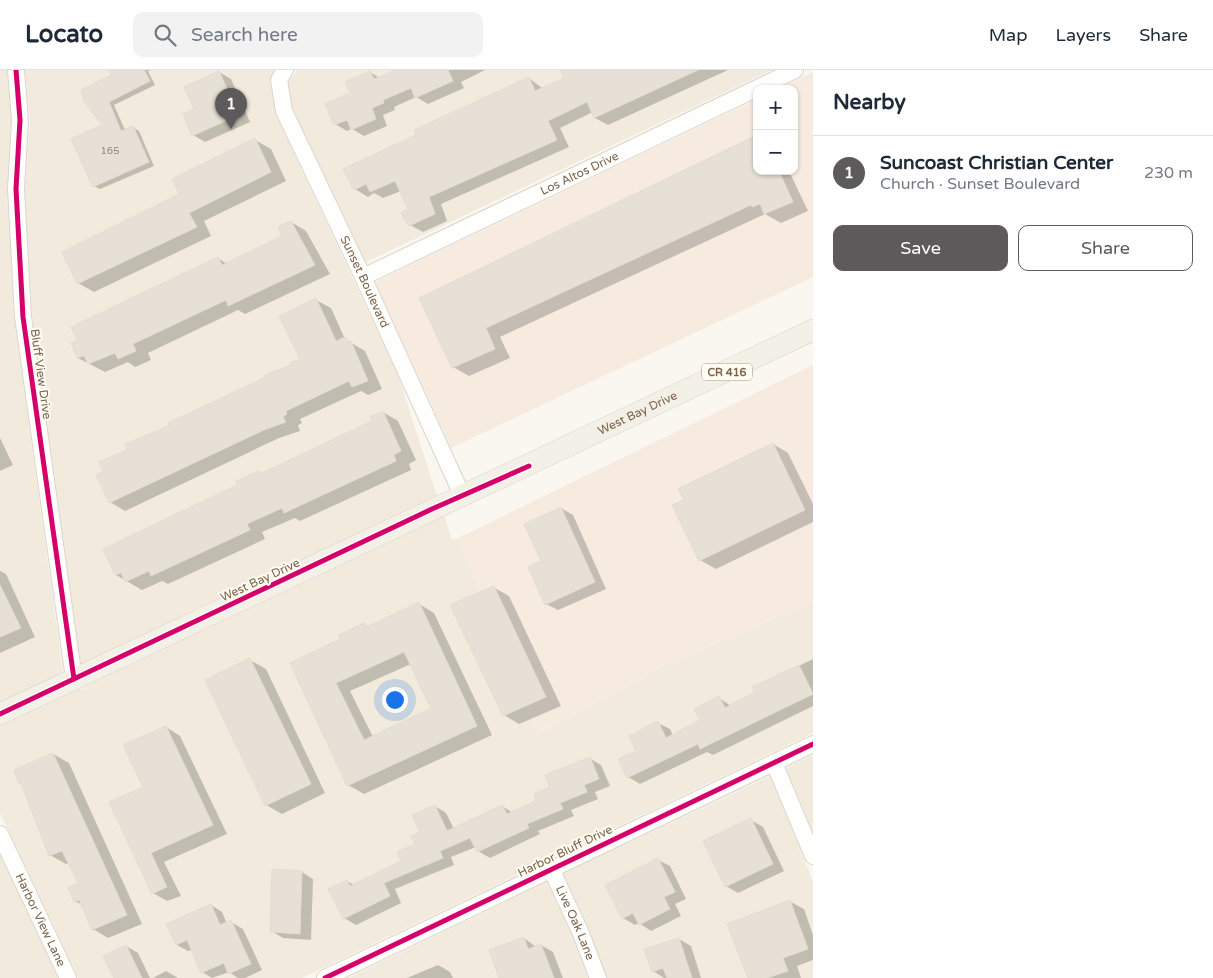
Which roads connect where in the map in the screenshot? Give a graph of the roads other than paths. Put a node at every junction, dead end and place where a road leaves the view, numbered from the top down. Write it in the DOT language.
graph roads {
  1 [pos="16,70"];
  2 [pos="285,70"];
  3 [pos="795,70"];
  4 [pos="363,277"];
  5 [pos="813,330"];
  6 [pos="462,495"];
  7 [pos="74,679"];
  8 [pos="0,714"];
  9 [pos="813,744"];
  10 [pos="774,762"];
  11 [pos="0,834"];
  12 [pos="813,856"];
  13 [pos="551,869"];
  14 [pos="333,976"];
  15 [pos="68,978"];
  16 [pos="598,978"];
  1 -- 7 [label="street, Bluff View Drive"];
  2 -- 4 [label="street, Sunset Boulevard"];
  3 -- 4 [label="street, Los Altos Drive"];
  4 -- 6 [label="street, Sunset Boulevard"];
  5 -- 6 [label="main road, West Bay Drive / CR 416"];
  6 -- 7 [label="main road, West Bay Drive / CR 416"];
  7 -- 8 [label="main road, West Bay Drive / CR 416"];
  9 -- 10 [label="street, Harbor Bluff Drive"];
  10 -- 12 [label="street"];
  10 -- 13 [label="street, Harbor Bluff Drive"];
  11 -- 15 [label="street, Harbor View Lane"];
  13 -- 14 [label="street, Harbor Bluff Drive"];
  13 -- 16 [label="street, Live Oak Lane"];
}
